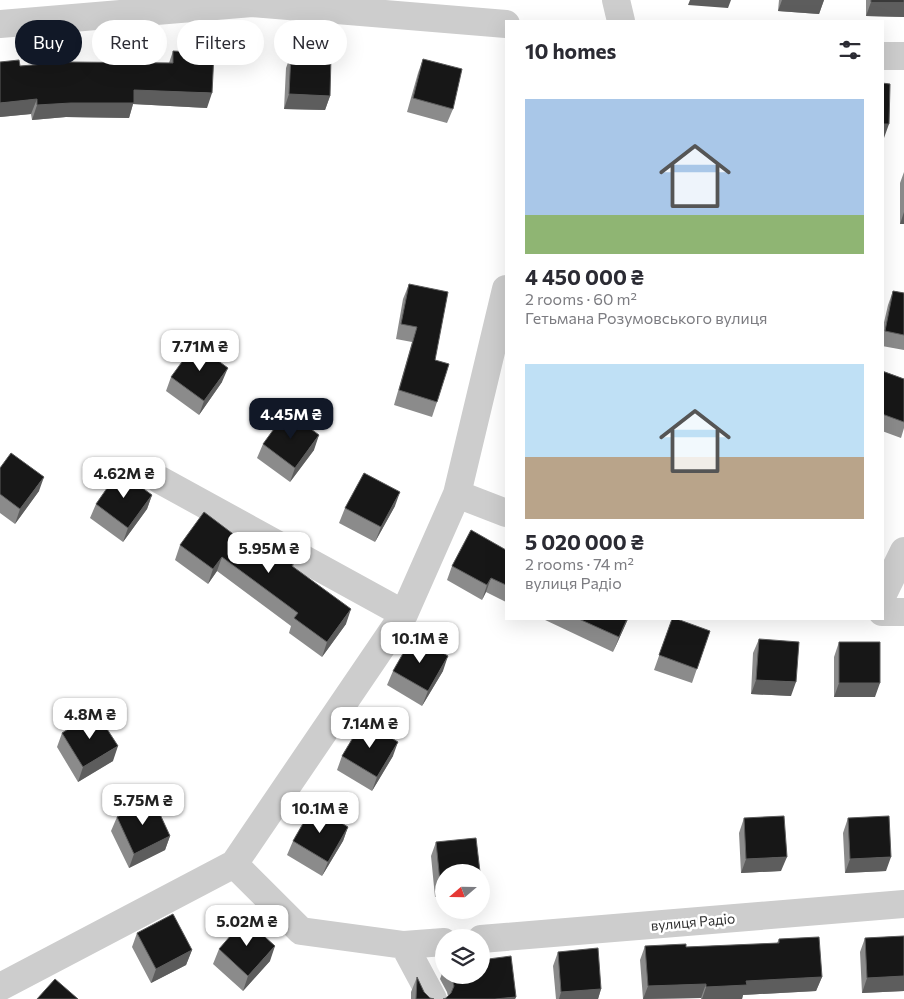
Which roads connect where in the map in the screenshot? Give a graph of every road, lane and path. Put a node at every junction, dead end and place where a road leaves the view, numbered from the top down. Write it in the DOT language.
graph roads {
  1 [pos="616,0"];
  2 [pos="621,20"];
  3 [pos="0,24"];
  4 [pos="505,24"];
  5 [pos="884,56"];
  6 [pos="904,56"];
  7 [pos="505,293"];
  8 [pos="160,480"];
  9 [pos="457,494"];
  10 [pos="505,513"];
  11 [pos="904,551"];
  12 [pos="884,592"];
  13 [pos="884,612"];
  14 [pos="904,612"];
  15 [pos="404,614"];
  16 [pos="234,864"];
  17 [pos="904,904"];
  18 [pos="490,938"];
  19 [pos="435,943"];
  20 [pos="404,945"];
  21 [pos="0,987"];
  22 [pos="433,999"];
  1 -- 2 [label="street"];
  3 -- 4 [label="street"];
  5 -- 6 [label="street"];
  7 -- 9 [label="street"];
  8 -- 15 [label="street"];
  9 -- 10 [label="street"];
  9 -- 15 [label="street"];
  11 -- 12 [label="street"];
  13 -- 14 [label="street"];
  15 -- 16 [label="street"];
  16 -- 20 [label="street"];
  16 -- 21 [label="street"];
  17 -- 18 [label="street, вулиця Радіо"];
  19 -- 20 [label="street"];
  20 -- 22 [label="street"];
}
